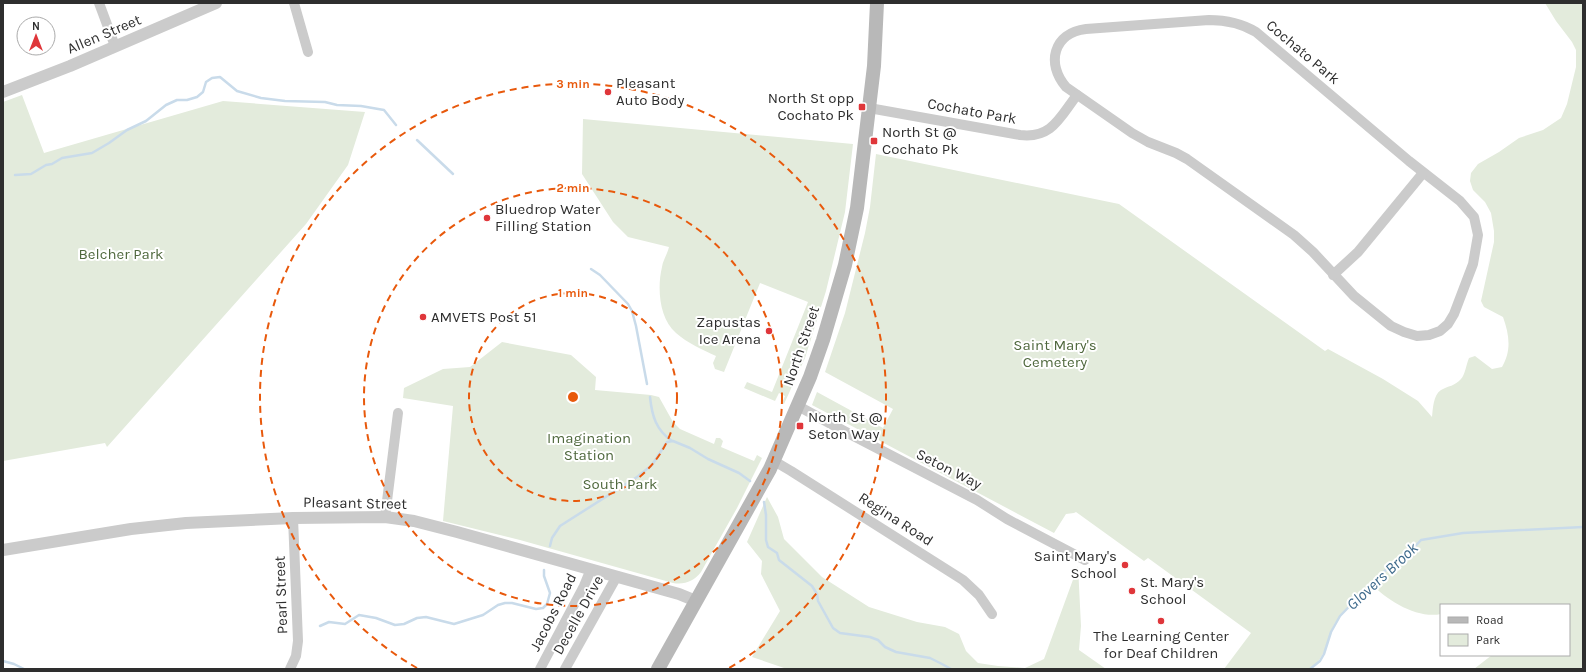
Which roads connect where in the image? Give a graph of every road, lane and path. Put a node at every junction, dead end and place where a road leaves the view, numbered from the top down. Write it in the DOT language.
graph roads {
  1 [pos="99,3"];
  2 [pos="216,3"];
  3 [pos="294,3"];
  4 [pos="877,3"];
  5 [pos="115,46"];
  6 [pos="308,52"];
  7 [pos="3,92"];
  8 [pos="1077,95"];
  9 [pos="869,108"];
  10 [pos="1423,173"];
  11 [pos="1333,275"];
  12 [pos="798,406"];
  13 [pos="398,413"];
  14 [pos="774,461"];
  15 [pos="385,517"];
  16 [pos="293,518"];
  17 [pos="3,550"];
  18 [pos="1085,560"];
  19 [pos="591,569"];
  20 [pos="617,576"];
  21 [pos="696,601"];
  22 [pos="992,614"];
  23 [pos="290,669"];
  24 [pos="540,669"];
  25 [pos="565,669"];
  26 [pos="658,669"];
  1 -- 5 [label="street"];
  2 -- 5 [label="street, Allen Street"];
  3 -- 6 [label="street"];
  4 -- 9 [label="main road, North Street"];
  5 -- 7 [label="street, Allen Street"];
  8 -- 9 [label="street, Cochato Park"];
  8 -- 10 [label="street, Cochato Park"];
  8 -- 11 [label="street, Cochato Park"];
  9 -- 12 [label="main road, North Street"];
  10 -- 11 [label="street"];
  10 -- 11 [label="street, Cochato Park"];
  12 -- 14 [label="main road, North Street"];
  12 -- 18 [label="street, Seton Way"];
  13 -- 15 [label="street"];
  14 -- 21 [label="main road, North Street"];
  14 -- 22 [label="street, Regina Road"];
  15 -- 16 [label="street, Pleasant Street"];
  15 -- 19 [label="street, Pleasant Street"];
  16 -- 17 [label="street, Pleasant Street"];
  16 -- 23 [label="street, Pearl Street"];
  19 -- 20 [label="street, Pleasant Street"];
  19 -- 24 [label="street, Jacobs Road"];
  20 -- 21 [label="street, Pleasant Street"];
  20 -- 25 [label="street, Decelle Drive"];
  21 -- 26 [label="main road, North Street"];
}
